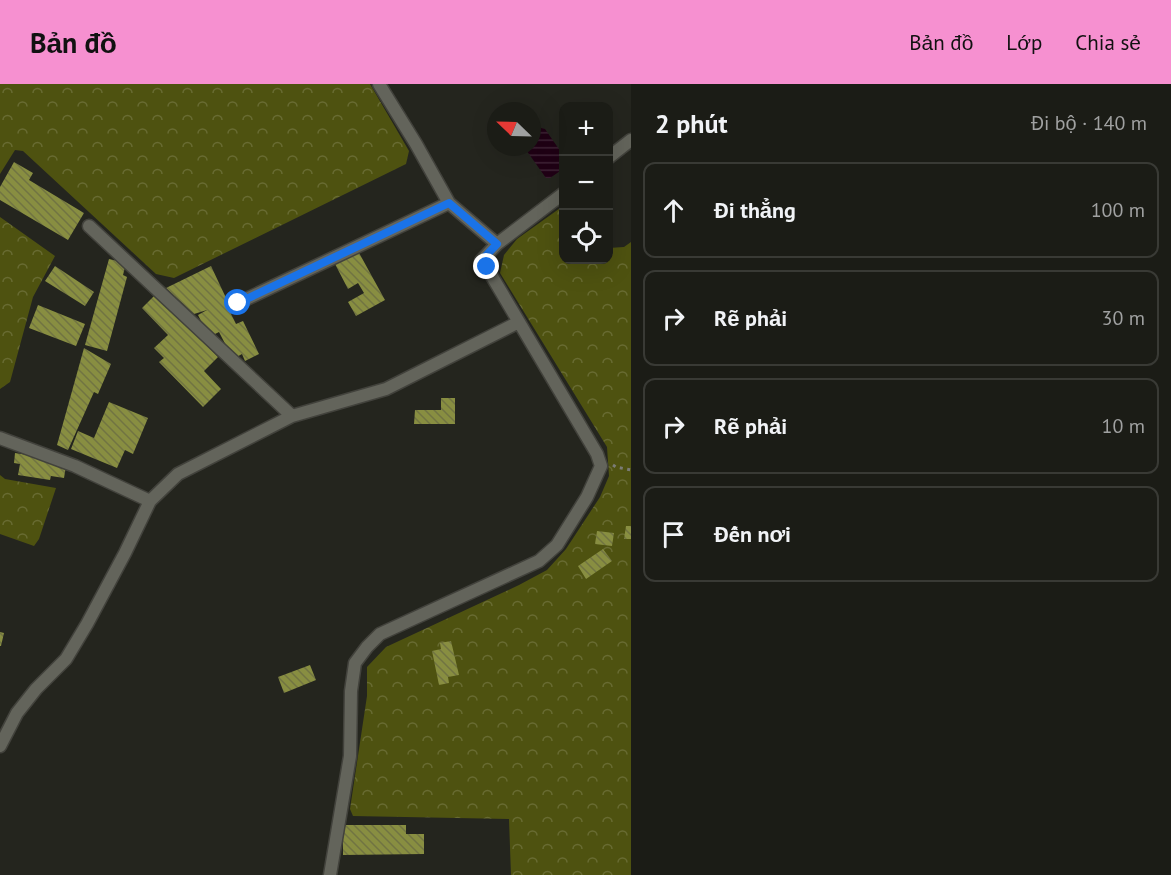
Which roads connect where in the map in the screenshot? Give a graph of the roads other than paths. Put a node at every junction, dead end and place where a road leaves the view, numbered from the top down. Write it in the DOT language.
graph roads {
  1 [pos="379,84"];
  2 [pos="631,141"];
  3 [pos="612,156"];
  4 [pos="559,197"];
  5 [pos="449,203"];
  6 [pos="89,226"];
  7 [pos="497,244"];
  8 [pos="238,303"];
  9 [pos="519,322"];
  10 [pos="292,416"];
  11 [pos="0,438"];
  12 [pos="150,501"];
  13 [pos="0,746"];
  14 [pos="330,875"];
  1 -- 5 [label="street"];
  2 -- 3 [label="street"];
  4 -- 7 [label="street"];
  5 -- 7 [label="street"];
  5 -- 8 [label="street"];
  6 -- 10 [label="street"];
  7 -- 9 [label="street"];
  9 -- 10 [label="street"];
  9 -- 14 [label="street"];
  10 -- 12 [label="street"];
  11 -- 12 [label="street"];
  12 -- 13 [label="street"];
}
